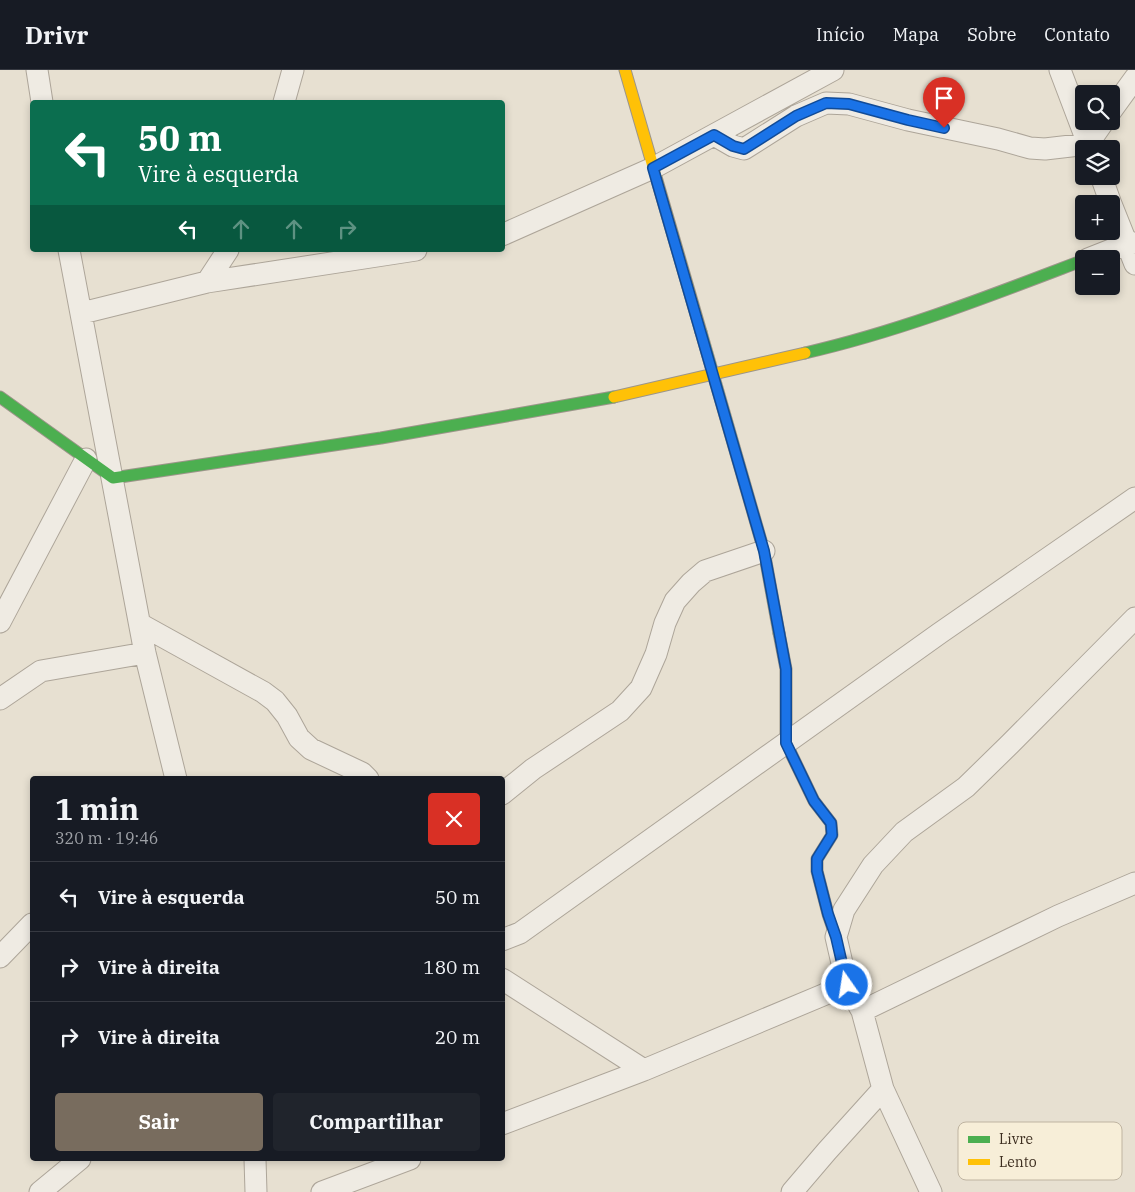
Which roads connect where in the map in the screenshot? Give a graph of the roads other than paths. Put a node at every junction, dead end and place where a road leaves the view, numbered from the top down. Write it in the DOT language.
graph roads {
  1 [pos="37,70"];
  2 [pos="293,70"];
  3 [pos="625,70"];
  4 [pos="833,70"];
  5 [pos="1060,70"];
  6 [pos="1135,78"];
  7 [pos="1120,99"];
  8 [pos="42,100"];
  9 [pos="285,100"];
  10 [pos="714,135"];
  11 [pos="1087,140"];
  12 [pos="1075,147"];
  13 [pos="653,168"];
  14 [pos="1120,222"];
  15 [pos="505,234"];
  16 [pos="1131,243"];
  17 [pos="1112,250"];
  18 [pos="70,252"];
  19 [pos="227,252"];
  20 [pos="403,252"];
  21 [pos="1075,263"];
  22 [pos="1135,264"];
  23 [pos="207,282"];
  24 [pos="82,313"];
  25 [pos="713,376"];
  26 [pos="0,397"];
  27 [pos="86,459"];
  28 [pos="113,478"];
  29 [pos="1135,498"];
  30 [pos="764,551"];
  31 [pos="1135,618"];
  32 [pos="0,622"];
  33 [pos="140,624"];
  34 [pos="145,653"];
  35 [pos="0,699"];
  36 [pos="786,743"];
  37 [pos="175,776"];
  38 [pos="365,776"];
  39 [pos="505,792"];
  40 [pos="1135,883"];
  41 [pos="30,926"];
  42 [pos="836,937"];
  43 [pos="505,939"];
  44 [pos="0,957"];
  45 [pos="505,981"];
  46 [pos="847,985"];
  47 [pos="862,1011"];
  48 [pos="644,1070"];
  49 [pos="883,1089"];
  50 [pos="505,1123"];
  51 [pos="78,1161"];
  52 [pos="255,1161"];
  53 [pos="405,1161"];
  54 [pos="40,1192"];
  55 [pos="256,1192"];
  56 [pos="322,1192"];
  57 [pos="792,1192"];
  58 [pos="931,1192"];
  1 -- 8 [label="street"];
  2 -- 9 [label="street"];
  3 -- 13 [label="street"];
  4 -- 10 [label="street"];
  5 -- 11 [label="street"];
  6 -- 7 [label="street"];
  10 -- 12 [label="street"];
  10 -- 13 [label="street"];
  13 -- 15 [label="street"];
  13 -- 25 [label="street"];
  14 -- 16 [label="street"];
  16 -- 17 [label="street"];
  16 -- 22 [label="street"];
  18 -- 24 [label="street"];
  19 -- 23 [label="street"];
  20 -- 23 [label="street"];
  21 -- 25 [label="street"];
  23 -- 24 [label="street"];
  24 -- 28 [label="street"];
  25 -- 28 [label="street"];
  25 -- 30 [label="street"];
  26 -- 27 [label="street"];
  27 -- 28 [label="street"];
  27 -- 32 [label="street"];
  28 -- 33 [label="street"];
  29 -- 36 [label="street"];
  30 -- 36 [label="street"];
  30 -- 39 [label="street"];
  31 -- 42 [label="street"];
  33 -- 34 [label="street"];
  33 -- 38 [label="street"];
  34 -- 35 [label="street"];
  34 -- 37 [label="street"];
  36 -- 42 [label="street"];
  36 -- 43 [label="street"];
  40 -- 47 [label="street"];
  41 -- 44 [label="street"];
  42 -- 46 [label="street"];
  45 -- 48 [label="street"];
  46 -- 47 [label="street"];
  46 -- 48 [label="street"];
  47 -- 49 [label="street"];
  48 -- 50 [label="street"];
  49 -- 57 [label="street"];
  49 -- 58 [label="street"];
  51 -- 54 [label="street"];
  52 -- 55 [label="street"];
  53 -- 56 [label="street"];
}
